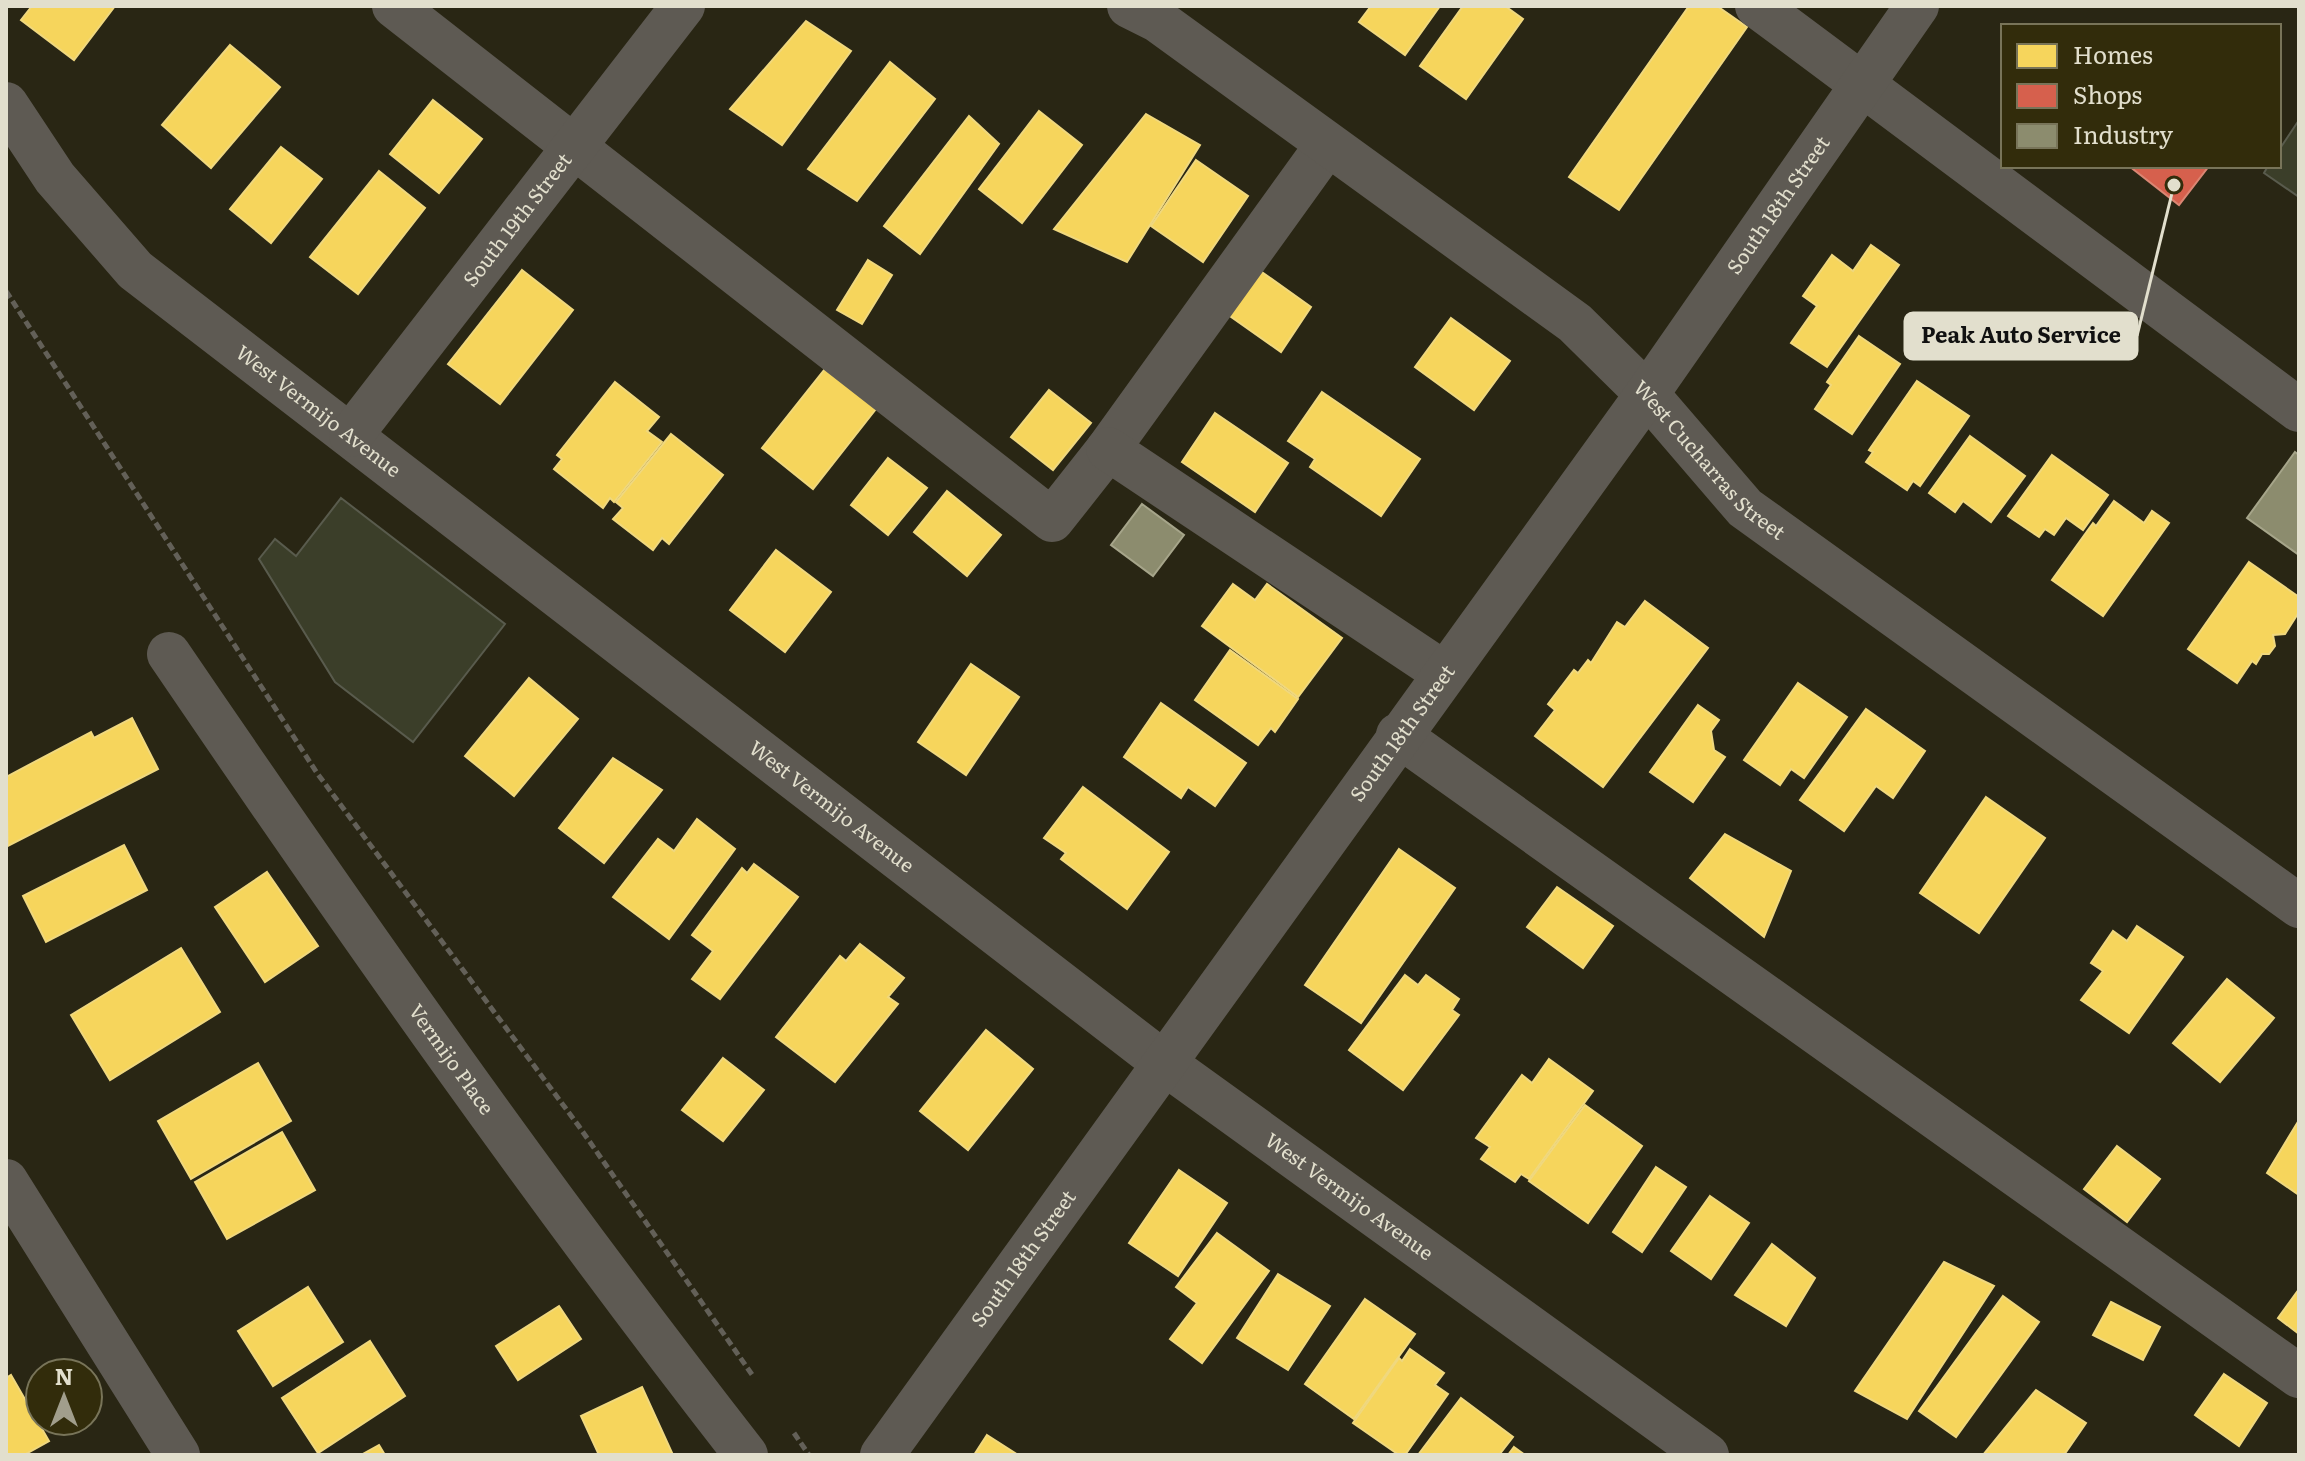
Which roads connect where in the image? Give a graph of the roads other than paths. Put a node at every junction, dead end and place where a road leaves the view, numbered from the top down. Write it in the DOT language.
graph roads {
  1 [pos="394,6"];
  2 [pos="683,6"];
  3 [pos="1129,6"];
  4 [pos="1757,6"];
  5 [pos="1917,6"];
  6 [pos="1861,84"];
  7 [pos="6,104"];
  8 [pos="1327,145"];
  9 [pos="574,146"];
  10 [pos="1647,394"];
  11 [pos="2299,410"];
  12 [pos="351,435"];
  13 [pos="1108,449"];
  14 [pos="169,654"];
  15 [pos="1444,673"];
  16 [pos="1398,735"];
  17 [pos="2299,906"];
  18 [pos="1164,1063"];
  19 [pos="6,1181"];
  20 [pos="2299,1376"];
  21 [pos="178,1455"];
  22 [pos="746,1455"];
  23 [pos="882,1455"];
  24 [pos="1707,1455"];
  1 -- 9 [label="street"];
  2 -- 9 [label="street, South 19th Street"];
  3 -- 8 [label="street, West Cucharras Street"];
  4 -- 6 [label="street"];
  5 -- 6 [label="street, South 18th Street"];
  6 -- 10 [label="street, South 18th Street"];
  6 -- 11 [label="street"];
  7 -- 12 [label="street, West Vermijo Avenue"];
  8 -- 10 [label="street, West Cucharras Street"];
  8 -- 13 [label="street"];
  9 -- 12 [label="street, South 19th Street"];
  9 -- 13 [label="street"];
  10 -- 15 [label="street, South 18th Street"];
  10 -- 17 [label="street, West Cucharras Street"];
  12 -- 18 [label="street, West Vermijo Avenue"];
  13 -- 15 [label="street"];
  14 -- 22 [label="street, Vermijo Place"];
  15 -- 16 [label="street, South 18th Street"];
  16 -- 18 [label="street, South 18th Street"];
  16 -- 20 [label="street"];
  18 -- 23 [label="street, South 18th Street"];
  18 -- 24 [label="street, West Vermijo Avenue"];
  19 -- 21 [label="street"];
}
